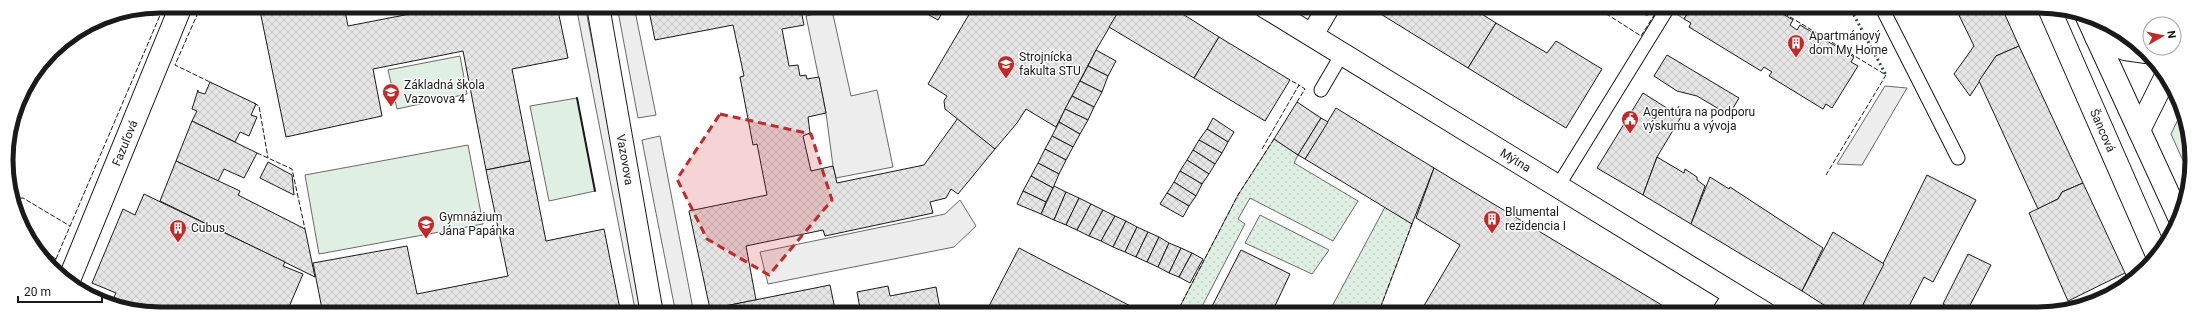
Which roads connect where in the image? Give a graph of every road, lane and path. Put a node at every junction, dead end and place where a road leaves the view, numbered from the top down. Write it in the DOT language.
graph roads {
  1 [pos="178,13"];
  2 [pos="599,13"];
  3 [pos="1276,13"];
  4 [pos="1325,13"];
  5 [pos="1665,13"];
  6 [pos="1884,13"];
  7 [pos="2051,13"];
  8 [pos="2089,22"];
  9 [pos="1312,35"];
  10 [pos="2096,37"];
  11 [pos="2137,51"];
  12 [pos="1342,54"];
  13 [pos="2163,83"];
  14 [pos="1321,90"];
  15 [pos="2139,130"];
  16 [pos="1958,158"];
  17 [pos="1558,186"];
  18 [pos="2176,210"];
  19 [pos="2155,250"];
  20 [pos="70,277"];
  21 [pos="1731,292"];
  22 [pos="651,307"];
  23 [pos="1721,307"];
  24 [pos="1755,307"];
  1 -- 20 [label="main road, Fazuľová"];
  2 -- 22 [label="main road, Vazovova"];
  3 -- 9 [label="main road, Mýtna"];
  4 -- 9 [label="main road"];
  5 -- 17 [label="lane"];
  6 -- 16 [label="lane"];
  7 -- 19 [label="main road, Šancová"];
  8 -- 10 [label="main road"];
  9 -- 12 [label="main road, Mýtna"];
  10 -- 11 [label="main road"];
  10 -- 15 [label="main road"];
  12 -- 14 [label="lane"];
  12 -- 17 [label="main road, Mýtna"];
  13 -- 15 [label="main road"];
  15 -- 18 [label="main road"];
  17 -- 21 [label="main road, Mýtna"];
  21 -- 23 [label="lane"];
  21 -- 24 [label="main road, Mýtna"];
}
